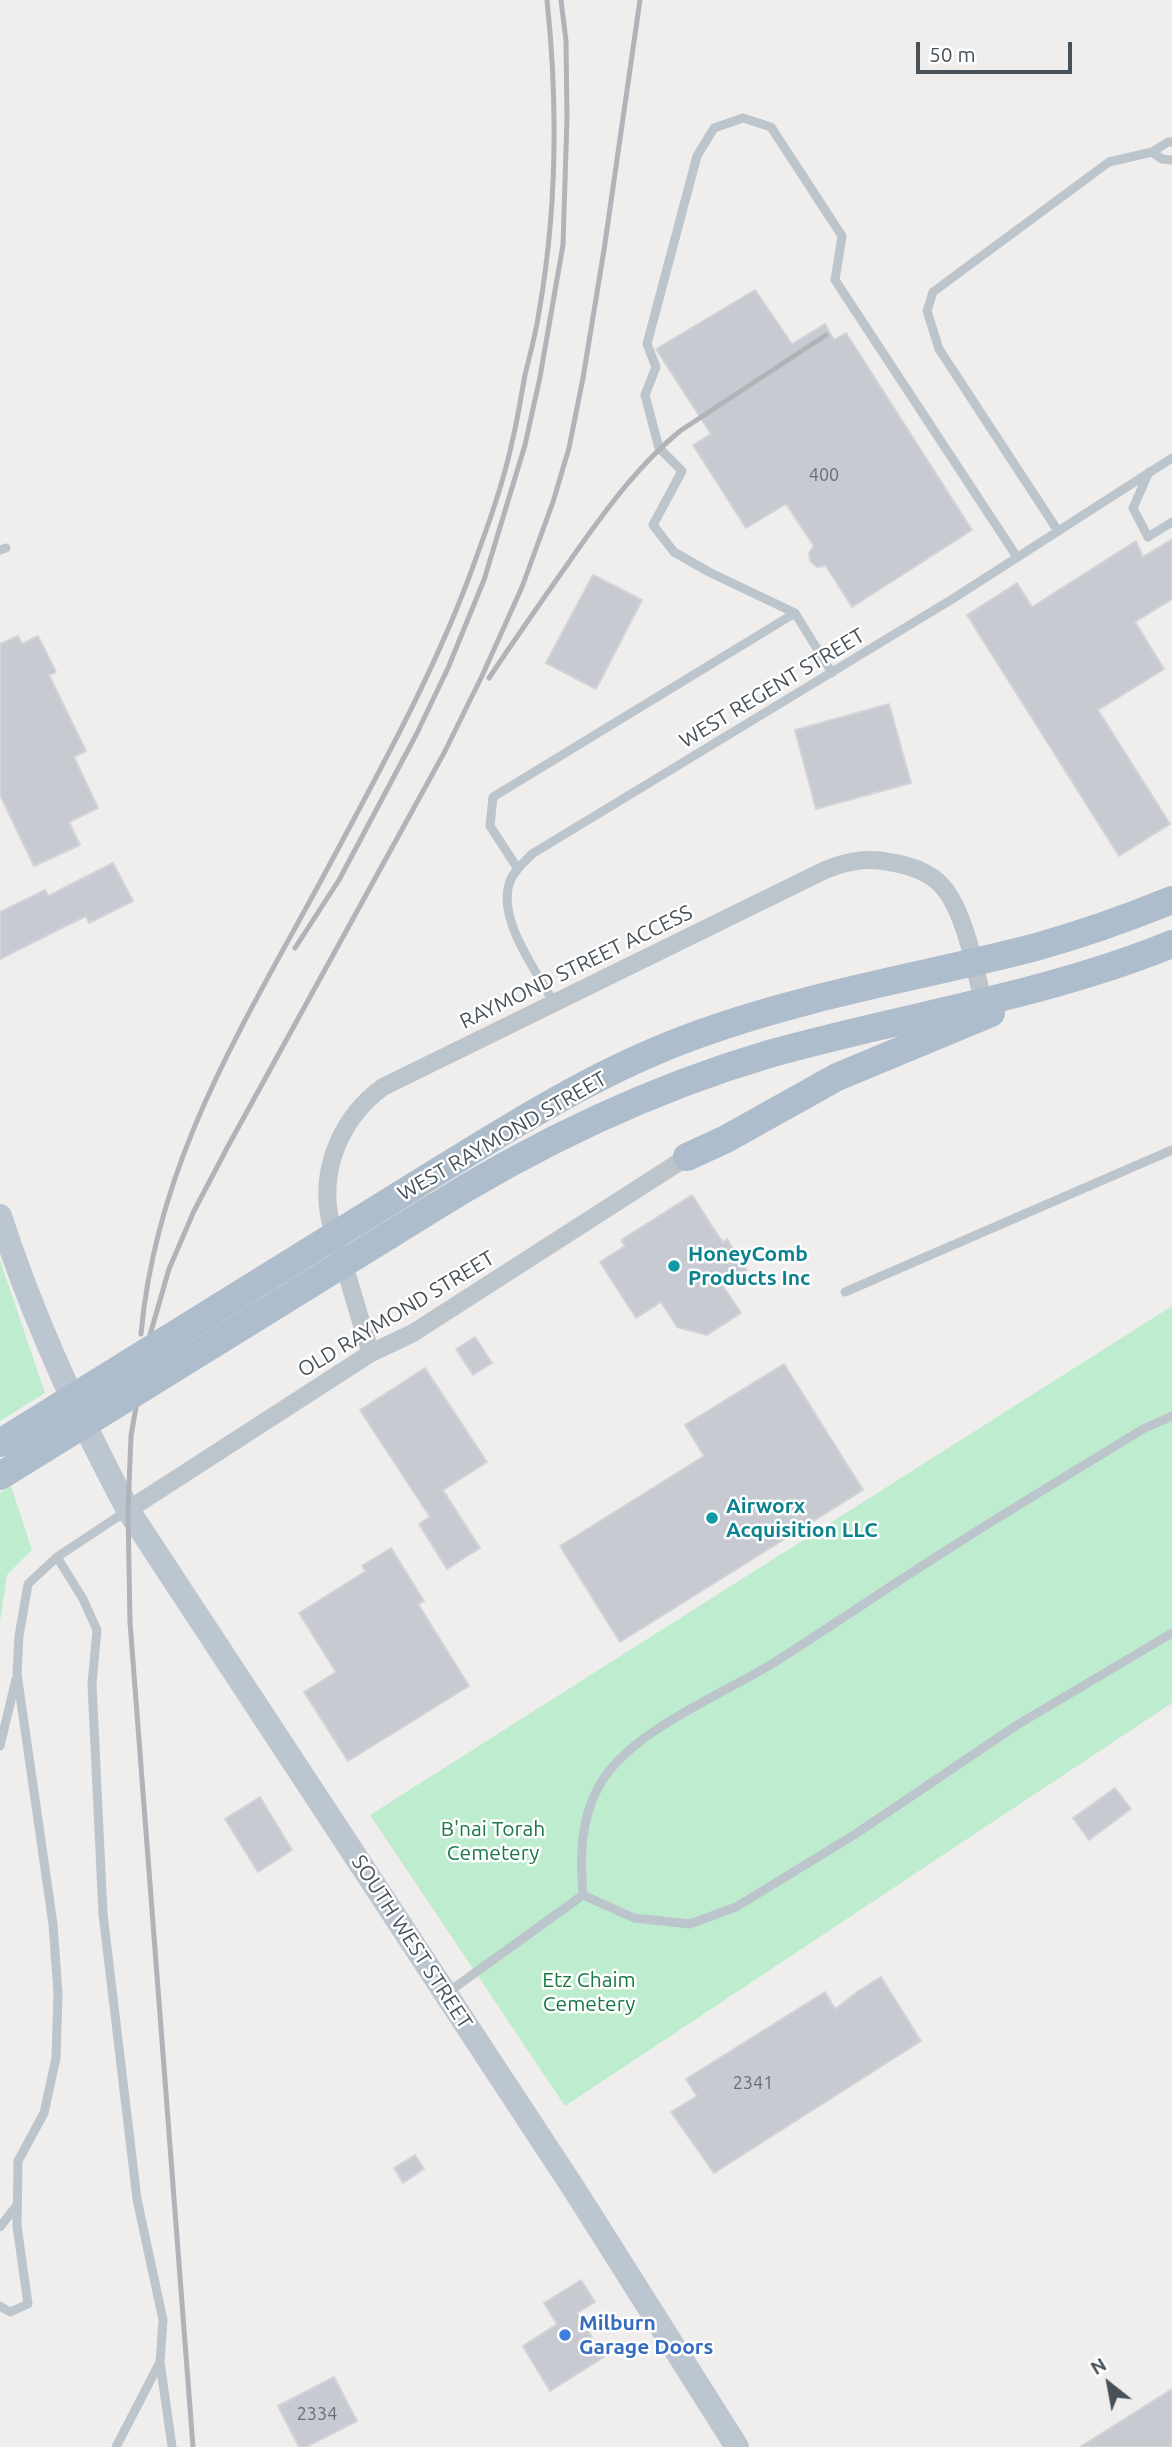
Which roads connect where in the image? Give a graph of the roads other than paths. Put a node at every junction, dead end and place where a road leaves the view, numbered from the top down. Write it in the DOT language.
graph roads {
  1 [pos="1172,142"];
  2 [pos="1152,152"];
  3 [pos="1172,160"];
  4 [pos="1172,458"];
  5 [pos="1150,471"];
  6 [pos="1172,522"];
  7 [pos="1058,531"];
  8 [pos="1017,557"];
  9 [pos="795,613"];
  10 [pos="832,673"];
  11 [pos="518,869"];
  12 [pos="1172,900"];
  13 [pos="1172,944"];
  14 [pos="974,962"];
  15 [pos="1062,983"];
  16 [pos="983,1002"];
  17 [pos="554,1003"];
  18 [pos="1172,1150"];
  19 [pos="687,1157"];
  20 [pos="0,1216"];
  21 [pos="845,1292"];
  22 [pos="371,1353"];
  23 [pos="1172,1416"];
  24 [pos="0,1443"];
  25 [pos="0,1476"];
  26 [pos="128,1510"];
  27 [pos="57,1557"];
  28 [pos="1172,1633"];
  29 [pos="17,1674"];
  30 [pos="0,1746"];
  31 [pos="583,1895"];
  32 [pos="446,1994"];
  33 [pos="17,2205"];
  34 [pos="0,2227"];
  35 [pos="0,2306"];
  36 [pos="160,2362"];
  37 [pos="116,2447"];
  38 [pos="172,2447"];
  39 [pos="737,2447"];
  1 -- 2 [label="lane"];
  2 -- 3 [label="lane"];
  2 -- 7 [label="lane"];
  4 -- 5 [label="lane, WEST REGENT STREET"];
  5 -- 6 [label="lane"];
  5 -- 7 [label="lane, WEST REGENT STREET"];
  7 -- 8 [label="lane, WEST REGENT STREET"];
  8 -- 9 [label="lane"];
  8 -- 10 [label="lane, WEST REGENT STREET"];
  9 -- 10 [label="lane"];
  9 -- 11 [label="lane"];
  10 -- 11 [label="lane, WEST REGENT STREET"];
  11 -- 17 [label="lane, WEST REGENT STREET"];
  12 -- 14 [label="main road, WEST RAYMOND STREET"];
  13 -- 15 [label="main road, WEST RAYMOND STREET"];
  14 -- 16 [label="street, RAYMOND STREET ACCESS"];
  14 -- 17 [label="street, RAYMOND STREET ACCESS"];
  14 -- 24 [label="main road, WEST RAYMOND STREET, bridge"];
  15 -- 16 [label="main road, WEST RAYMOND STREET"];
  15 -- 19 [label="main road"];
  16 -- 25 [label="main road, WEST RAYMOND STREET, bridge"];
  17 -- 22 [label="street, RAYMOND STREET ACCESS"];
  18 -- 21 [label="lane"];
  19 -- 22 [label="street, OLD RAYMOND STREET"];
  20 -- 26 [label="main road, SOUTH WEST STREET"];
  22 -- 26 [label="street, OLD RAYMOND STREET"];
  23 -- 31 [label="lane"];
  26 -- 27 [label="lane"];
  26 -- 32 [label="main road, SOUTH WEST STREET"];
  27 -- 29 [label="lane"];
  27 -- 36 [label="lane"];
  28 -- 31 [label="lane"];
  29 -- 30 [label="lane"];
  29 -- 33 [label="lane"];
  31 -- 32 [label="lane"];
  32 -- 39 [label="main road, SOUTH WEST STREET"];
  33 -- 34 [label="lane"];
  33 -- 35 [label="lane"];
  36 -- 37 [label="lane"];
  36 -- 38 [label="lane"];
}
